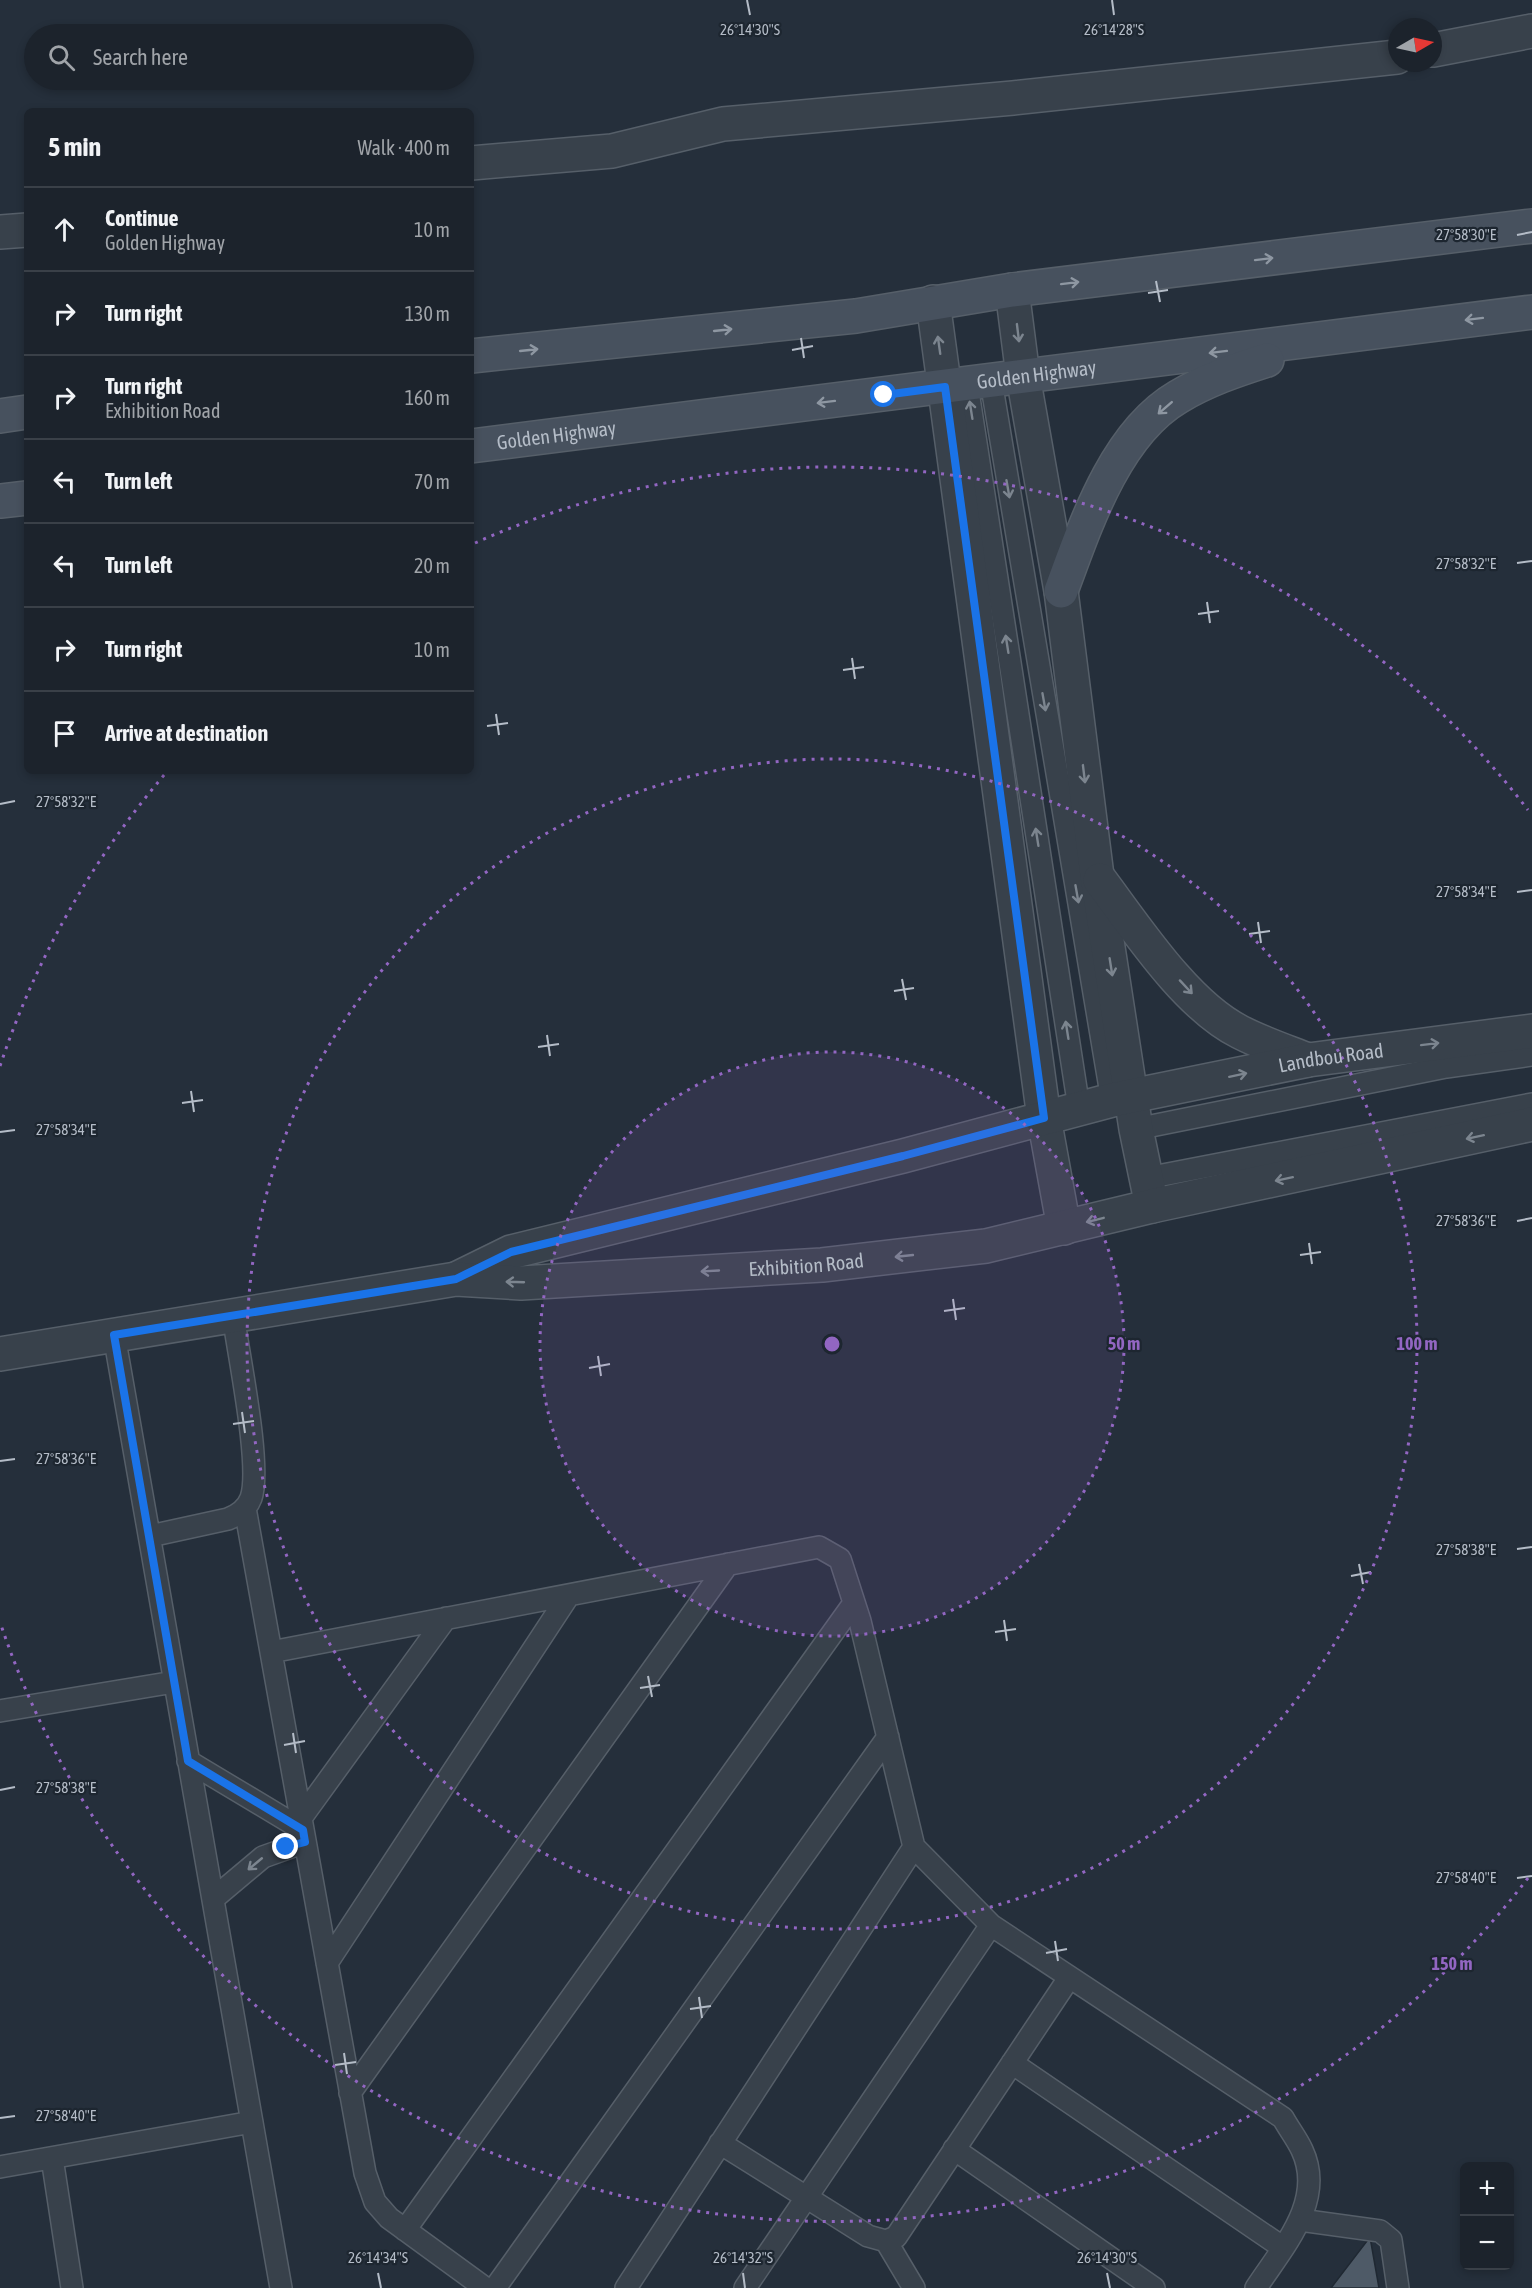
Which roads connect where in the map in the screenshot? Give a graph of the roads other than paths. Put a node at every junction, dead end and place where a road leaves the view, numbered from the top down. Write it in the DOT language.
graph roads {
  1 [pos="1532,31"];
  2 [pos="1442,48"];
  3 [pos="1388,58"];
  4 [pos="474,163"];
  5 [pos="1532,226"];
  6 [pos="24,230"];
  7 [pos="0,232"];
  8 [pos="1012,290"];
  9 [pos="933,302"];
  10 [pos="1532,312"];
  11 [pos="1334,337"];
  12 [pos="474,356"];
  13 [pos="1023,376"];
  14 [pos="968,384"];
  15 [pos="24,412"];
  16 [pos="0,416"];
  17 [pos="474,446"];
  18 [pos="24,498"];
  19 [pos="0,501"];
  20 [pos="1061,591"];
  21 [pos="1097,876"];
  22 [pos="1532,1031"];
  23 [pos="1532,1054"];
  24 [pos="1308,1060"];
  25 [pos="1532,1104"];
  26 [pos="1079,1108"];
  27 [pos="1126,1109"];
  28 [pos="1044,1118"];
  29 [pos="1532,1124"];
  30 [pos="1149,1192"];
  31 [pos="1064,1228"];
  32 [pos="456,1279"];
  33 [pos="233,1314"];
  34 [pos="114,1335"];
  35 [pos="0,1354"];
  36 [pos="245,1508"];
  37 [pos="150,1536"];
  38 [pos="728,1564"];
  39 [pos="569,1595"];
  40 [pos="854,1603"];
  41 [pos="446,1618"];
  42 [pos="271,1652"];
  43 [pos="174,1682"];
  44 [pos="0,1711"];
  45 [pos="888,1737"];
  46 [pos="188,1761"];
  47 [pos="303,1830"];
  48 [pos="914,1847"];
  49 [pos="213,1899"];
  50 [pos="991,1925"];
  51 [pos="327,1963"];
  52 [pos="1069,1978"];
  53 [pos="1012,2063"];
  54 [pos="350,2093"];
  55 [pos="252,2122"];
  56 [pos="720,2143"];
  57 [pos="954,2149"];
  58 [pos="52,2158"];
  59 [pos="0,2167"];
  60 [pos="806,2197"];
  61 [pos="1300,2220"];
  62 [pos="405,2229"];
  63 [pos="886,2241"];
  64 [pos="1282,2247"];
  65 [pos="72,2288"];
  66 [pos="281,2288"];
  67 [pos="485,2288"];
  68 [pos="495,2288"];
  69 [pos="626,2288"];
  70 [pos="745,2288"];
  71 [pos="914,2288"];
  72 [pos="1154,2288"];
  73 [pos="1256,2288"];
  74 [pos="1398,2288"];
  1 -- 2 [label="street"];
  3 -- 4 [label="street"];
  8 -- 5 [label="street, one-way"];
  6 -- 7 [label="street"];
  8 -- 9 [label="street"];
  8 -- 13 [label="street, one-way"];
  12 -- 9 [label="street, one-way"];
  14 -- 9 [label="street, one-way"];
  10 -- 11 [label="street, Golden Highway, one-way"];
  11 -- 13 [label="street, Golden Highway, one-way"];
  11 -- 20 [label="street, one-way"];
  13 -- 14 [label="street, Golden Highway"];
  13 -- 20 [label="street"];
  14 -- 17 [label="street, Golden Highway, one-way"];
  26 -- 14 [label="lane, one-way"];
  14 -- 27 [label="lane, one-way"];
  14 -- 28 [label="street"];
  15 -- 16 [label="street"];
  18 -- 19 [label="street"];
  20 -- 21 [label="street, one-way"];
  21 -- 24 [label="street, one-way"];
  21 -- 27 [label="street, one-way"];
  24 -- 22 [label="street, Landbou Road, one-way"];
  23 -- 27 [label="lane"];
  27 -- 24 [label="street, Landbou Road, one-way"];
  25 -- 30 [label="lane"];
  26 -- 27 [label="street, Exhibition Road"];
  26 -- 28 [label="street, Exhibition Road"];
  27 -- 30 [label="street"];
  28 -- 31 [label="street"];
  28 -- 32 [label="street, Exhibition Road"];
  29 -- 30 [label="street, one-way"];
  30 -- 31 [label="street, Exhibition Road, one-way"];
  31 -- 32 [label="street, Exhibition Road, one-way"];
  32 -- 33 [label="street, Exhibition Road"];
  33 -- 34 [label="street, Exhibition Road"];
  33 -- 36 [label="lane"];
  34 -- 35 [label="street, Exhibition Road"];
  34 -- 37 [label="lane"];
  36 -- 37 [label="lane"];
  36 -- 42 [label="lane"];
  37 -- 43 [label="lane"];
  38 -- 39 [label="lane"];
  38 -- 40 [label="lane"];
  38 -- 54 [label="lane"];
  39 -- 41 [label="lane"];
  39 -- 51 [label="lane"];
  40 -- 45 [label="lane"];
  40 -- 62 [label="lane"];
  41 -- 42 [label="lane"];
  41 -- 47 [label="lane"];
  42 -- 47 [label="lane"];
  43 -- 44 [label="lane"];
  43 -- 46 [label="lane"];
  45 -- 48 [label="lane"];
  45 -- 68 [label="lane"];
  46 -- 47 [label="lane"];
  46 -- 49 [label="lane"];
  47 -- 49 [label="lane, one-way"];
  47 -- 51 [label="lane"];
  48 -- 50 [label="lane"];
  48 -- 56 [label="lane"];
  49 -- 55 [label="lane"];
  50 -- 52 [label="lane"];
  50 -- 60 [label="lane"];
  51 -- 54 [label="lane"];
  52 -- 53 [label="lane"];
  52 -- 61 [label="lane"];
  53 -- 57 [label="lane"];
  53 -- 64 [label="lane"];
  54 -- 62 [label="lane"];
  55 -- 58 [label="lane"];
  55 -- 66 [label="lane"];
  56 -- 60 [label="lane"];
  56 -- 69 [label="lane"];
  57 -- 63 [label="lane"];
  57 -- 72 [label="lane"];
  58 -- 59 [label="lane"];
  58 -- 65 [label="lane"];
  60 -- 63 [label="lane"];
  60 -- 70 [label="lane"];
  61 -- 64 [label="lane"];
  61 -- 74 [label="lane"];
  62 -- 67 [label="lane"];
  63 -- 71 [label="lane"];
  64 -- 73 [label="lane"];
}
